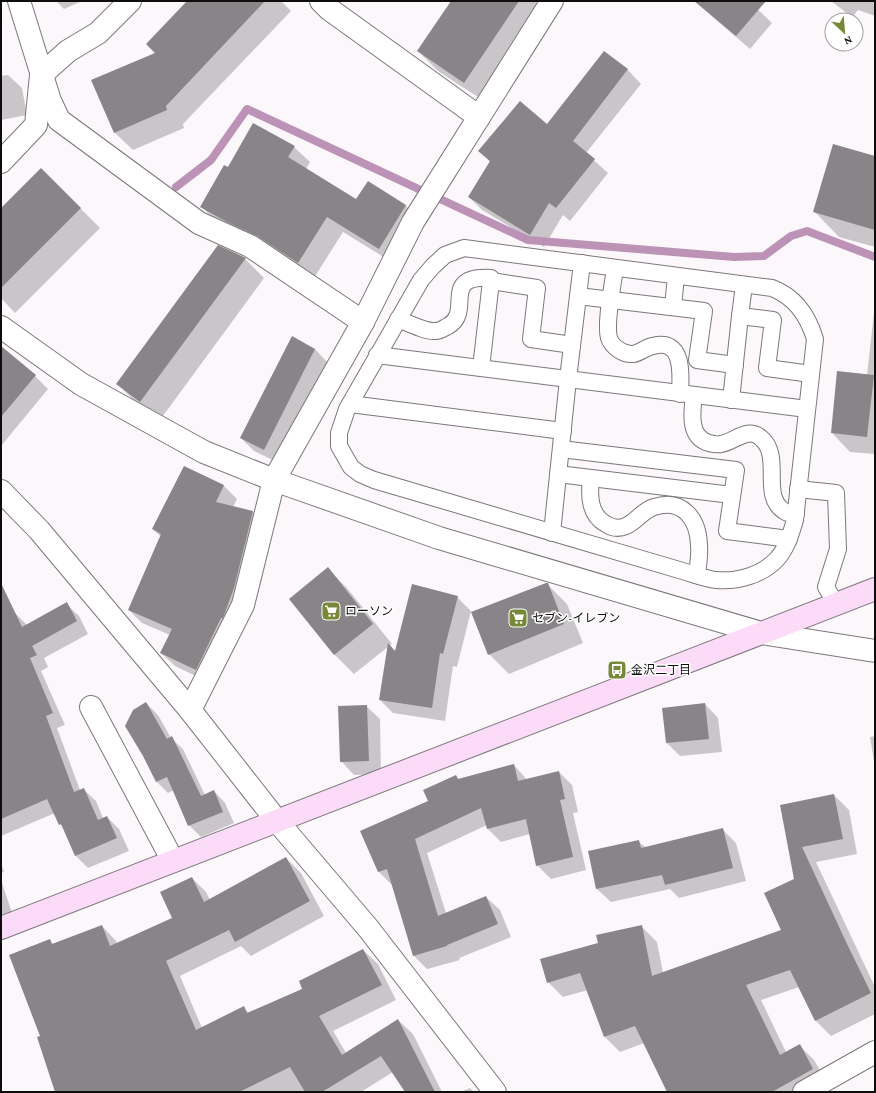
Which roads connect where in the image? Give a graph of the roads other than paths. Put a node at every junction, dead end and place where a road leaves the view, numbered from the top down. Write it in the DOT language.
graph roads {
  1 [pos="18,1"];
  2 [pos="130,1"];
  3 [pos="321,1"];
  4 [pos="552,1"];
  5 [pos="41,75"];
  6 [pos="479,118"];
  7 [pos="1,162"];
  8 [pos="495,252"];
  9 [pos="582,263"];
  10 [pos="615,268"];
  11 [pos="676,276"];
  12 [pos="491,279"];
  13 [pos="744,285"];
  14 [pos="578,296"];
  15 [pos="611,300"];
  16 [pos="673,307"];
  17 [pos="740,316"];
  18 [pos="398,319"];
  19 [pos="363,322"];
  20 [pos="1,327"];
  21 [pos="572,345"];
  22 [pos="377,355"];
  23 [pos="735,365"];
  24 [pos="481,368"];
  25 [pos="811,374"];
  26 [pos="568,380"];
  27 [pos="687,394"];
  28 [pos="731,400"];
  29 [pos="350,404"];
  30 [pos="808,410"];
  31 [pos="563,431"];
  32 [pos="561,449"];
  33 [pos="558,474"];
  34 [pos="591,478"];
  35 [pos="274,480"];
  36 [pos="798,489"];
  37 [pos="1,491"];
  38 [pos="732,496"];
  39 [pos="796,514"];
  40 [pos="552,533"];
  41 [pos="789,539"];
  42 [pos="697,575"];
  43 [pos="875,589"];
  44 [pos="836,604"];
  45 [pos="761,634"];
  46 [pos="875,651"];
  47 [pos="91,707"];
  48 [pos="190,710"];
  49 [pos="277,821"];
  50 [pos="173,861"];
  51 [pos="1,928"];
  52 [pos="875,1052"];
  53 [pos="495,1092"];
  54 [pos="804,1092"];
  1 -- 5 [label="street"];
  2 -- 5 [label="street"];
  3 -- 6 [label="street"];
  4 -- 6 [label="street"];
  5 -- 7 [label="street"];
  5 -- 19 [label="street"];
  6 -- 19 [label="street"];
  8 -- 9 [label="lane"];
  8 -- 12 [label="lane"];
  8 -- 18 [label="lane"];
  9 -- 10 [label="lane"];
  9 -- 14 [label="lane"];
  10 -- 11 [label="lane"];
  10 -- 15 [label="lane"];
  11 -- 13 [label="lane"];
  11 -- 16 [label="lane"];
  12 -- 18 [label="lane"];
  12 -- 21 [label="lane"];
  12 -- 24 [label="lane"];
  13 -- 17 [label="lane"];
  13 -- 25 [label="lane"];
  14 -- 15 [label="lane"];
  14 -- 21 [label="lane"];
  15 -- 16 [label="lane"];
  15 -- 27 [label="lane"];
  16 -- 23 [label="lane"];
  17 -- 23 [label="lane"];
  17 -- 25 [label="lane"];
  18 -- 22 [label="lane"];
  19 -- 35 [label="street"];
  20 -- 35 [label="street"];
  21 -- 26 [label="lane"];
  22 -- 24 [label="lane"];
  22 -- 29 [label="lane"];
  23 -- 28 [label="lane"];
  24 -- 26 [label="lane"];
  25 -- 30 [label="lane"];
  26 -- 27 [label="lane"];
  26 -- 31 [label="lane"];
  27 -- 28 [label="lane"];
  27 -- 39 [label="lane"];
  28 -- 30 [label="lane"];
  29 -- 31 [label="lane"];
  29 -- 40 [label="lane"];
  30 -- 36 [label="lane"];
  31 -- 32 [label="lane"];
  32 -- 33 [label="lane"];
  32 -- 38 [label="lane"];
  33 -- 34 [label="lane"];
  33 -- 40 [label="lane"];
  34 -- 38 [label="lane"];
  34 -- 42 [label="lane"];
  35 -- 45 [label="street"];
  35 -- 48 [label="street"];
  36 -- 39 [label="lane"];
  36 -- 44 [label="lane"];
  37 -- 48 [label="street"];
  38 -- 41 [label="lane"];
  39 -- 41 [label="lane"];
  40 -- 42 [label="lane"];
  41 -- 42 [label="lane"];
  43 -- 44 [label="street"];
  44 -- 45 [label="street"];
  45 -- 46 [label="street"];
  45 -- 49 [label="street"];
  47 -- 50 [label="street"];
  48 -- 49 [label="street"];
  49 -- 50 [label="street"];
  49 -- 53 [label="street"];
  50 -- 51 [label="street"];
  52 -- 54 [label="street"];
}
